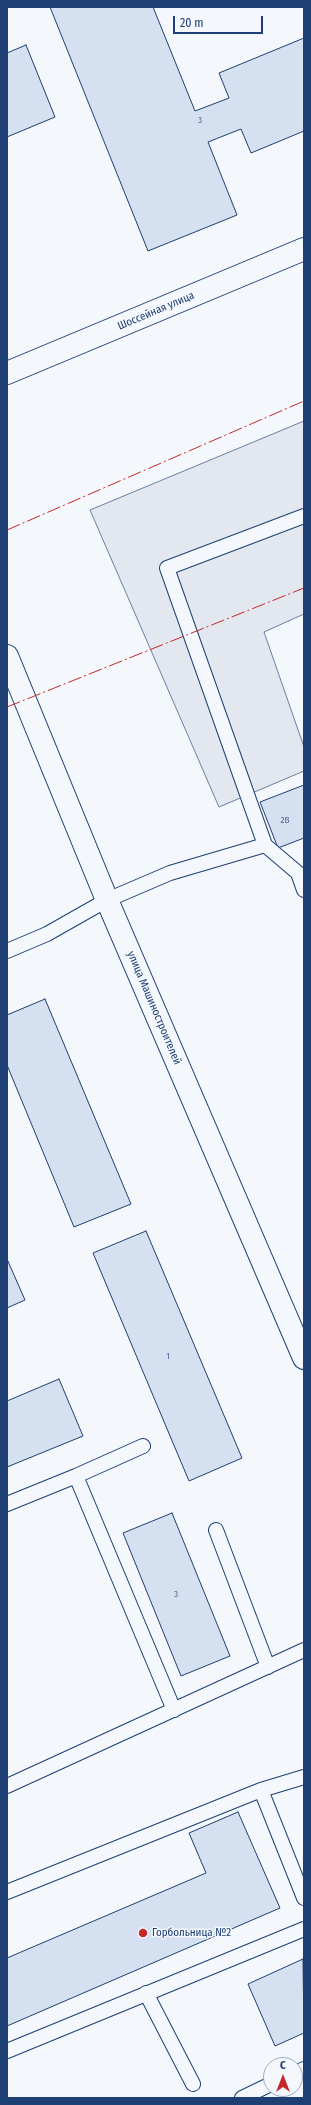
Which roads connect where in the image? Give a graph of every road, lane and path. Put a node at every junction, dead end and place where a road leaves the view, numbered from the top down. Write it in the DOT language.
graph roads {
  1 [pos="304,249"];
  2 [pos="7,373"];
  3 [pos="304,516"];
  4 [pos="7,656"];
  5 [pos="265,845"];
  6 [pos="304,890"];
  7 [pos="107,900"];
  8 [pos="7,951"];
  9 [pos="302,1348"];
  10 [pos="143,1446"];
  11 [pos="76,1476"];
  12 [pos="7,1504"];
  13 [pos="216,1530"];
  14 [pos="304,1650"];
  15 [pos="268,1667"];
  16 [pos="174,1710"];
  17 [pos="304,1777"];
  18 [pos="7,1786"];
  19 [pos="261,1790"];
  20 [pos="7,1892"];
  21 [pos="304,1898"];
  22 [pos="304,1929"];
  23 [pos="146,1993"];
  24 [pos="7,2051"];
  25 [pos="193,2084"];
  26 [pos="263,2088"];
  27 [pos="242,2098"];
  1 -- 2 [label="street, Шоссейная улица"];
  3 -- 5 [label="lane"];
  4 -- 7 [label="street, улица Машиностроителей"];
  5 -- 6 [label="lane"];
  5 -- 7 [label="lane"];
  7 -- 8 [label="lane"];
  7 -- 9 [label="street, улица Машиностроителей"];
  10 -- 11 [label="lane"];
  11 -- 12 [label="lane"];
  11 -- 16 [label="lane"];
  13 -- 15 [label="lane"];
  14 -- 15 [label="lane"];
  15 -- 16 [label="lane"];
  16 -- 18 [label="lane"];
  17 -- 19 [label="lane"];
  19 -- 20 [label="lane"];
  19 -- 21 [label="lane"];
  22 -- 23 [label="lane"];
  23 -- 24 [label="lane"];
  23 -- 25 [label="lane"];
  26 -- 27 [label="lane"];
}
